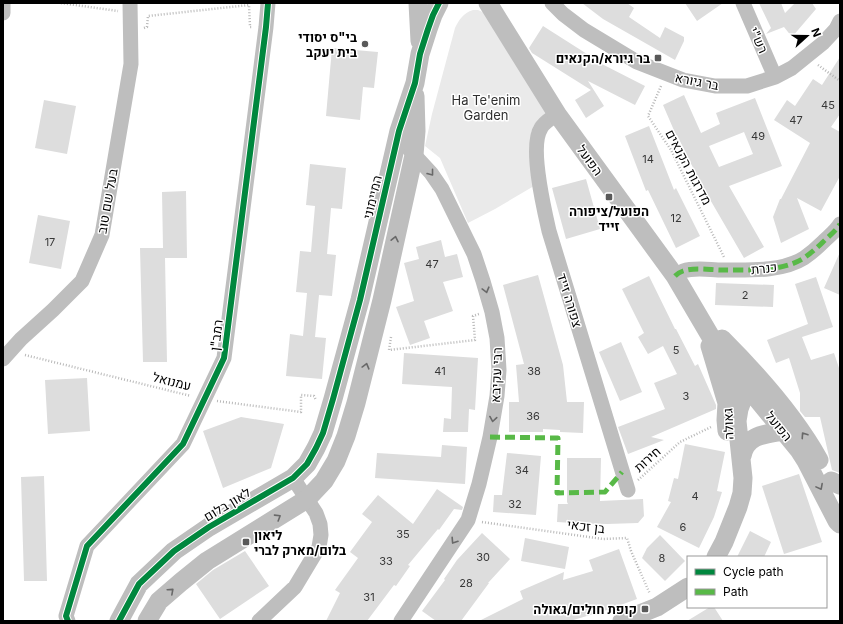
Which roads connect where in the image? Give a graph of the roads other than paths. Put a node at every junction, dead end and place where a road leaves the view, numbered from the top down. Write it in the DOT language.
graph roads {
  1 [pos="3,3"];
  2 [pos="268,3"];
  3 [pos="418,3"];
  4 [pos="439,3"];
  5 [pos="488,3"];
  6 [pos="552,3"];
  7 [pos="743,3"];
  8 [pos="130,8"];
  9 [pos="3,13"];
  10 [pos="840,21"];
  11 [pos="420,54"];
  12 [pos="776,77"];
  13 [pos="415,82"];
  14 [pos="557,114"];
  15 [pos="399,131"];
  16 [pos="414,155"];
  17 [pos="840,224"];
  18 [pos="675,276"];
  19 [pos="701,320"];
  20 [pos="7,355"];
  21 [pos="748,380"];
  22 [pos="333,399"];
  23 [pos="726,412"];
  24 [pos="783,431"];
  25 [pos="742,456"];
  26 [pos="292,478"];
  27 [pos="835,483"];
  28 [pos="628,490"];
  29 [pos="306,499"];
  30 [pos="840,499"];
  31 [pos="738,506"];
  32 [pos="840,524"];
  33 [pos="717,556"];
  34 [pos="687,588"];
  35 [pos="68,621"];
  36 [pos="118,621"];
  37 [pos="147,621"];
  38 [pos="259,621"];
  39 [pos="401,621"];
  40 [pos="622,621"];
  1 -- 9 [label="street"];
  2 -- 35 [label="street, רמב\"ן"];
  3 -- 11 [label="street, המיימוני"];
  4 -- 11 [label="street, המיימוני"];
  5 -- 14 [label="street, הפועל"];
  6 -- 12 [label="street, בר גיורא"];
  7 -- 12 [label="street, רש\"י"];
  8 -- 20 [label="street, בעל שם טוב"];
  10 -- 12 [label="street, בר גיורא"];
  11 -- 13 [label="street, המיימוני"];
  13 -- 15 [label="street, המיימוני"];
  13 -- 16 [label="street, המיימוני"];
  14 -- 18 [label="street, הפועל"];
  14 -- 28 [label="street, צפורה זייד"];
  15 -- 16 [label="street, רבי עקיבא"];
  15 -- 22 [label="street, המיימוני"];
  29 -- 16 [label="street, המיימוני, one-way"];
  16 -- 39 [label="street, רבי עקיבא, one-way"];
  17 -- 18 [label="street, כנרת"];
  18 -- 19 [label="street, הפועל"];
  19 -- 21 [label="street, הפועל"];
  19 -- 23 [label="street"];
  21 -- 23 [label="street, גאולה"];
  21 -- 24 [label="street, הפועל"];
  21 -- 25 [label="street, גאולה"];
  27 -- 21 [label="street, הפועל, one-way"];
  22 -- 26 [label="street, לאון בלום"];
  23 -- 31 [label="street, גאולה"];
  24 -- 25 [label="street"];
  24 -- 32 [label="street, הפועל, one-way"];
  25 -- 31 [label="street, גאולה"];
  26 -- 29 [label="street"];
  26 -- 36 [label="street, לאון בלום"];
  27 -- 30 [label="street, הפועל"];
  37 -- 29 [label="street, one-way"];
  29 -- 38 [label="street"];
  31 -- 33 [label="street, גאולה"];
  34 -- 40 [label="street"];
}
